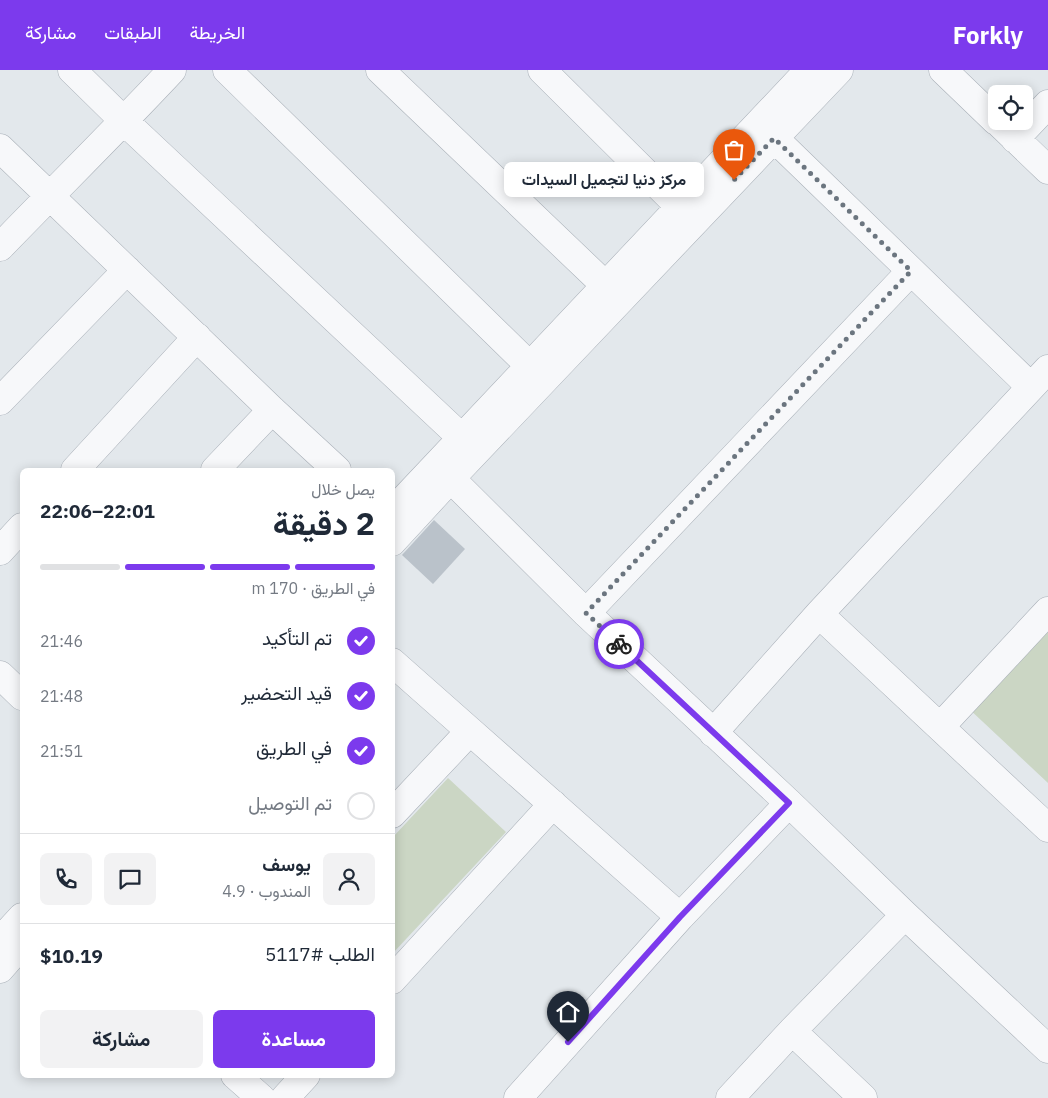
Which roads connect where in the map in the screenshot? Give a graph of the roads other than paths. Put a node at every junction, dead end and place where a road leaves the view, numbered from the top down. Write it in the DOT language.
graph roads {
  1 [pos="72,70"];
  2 [pos="172,70"];
  3 [pos="227,70"];
  4 [pos="380,70"];
  5 [pos="542,70"];
  6 [pos="943,70"];
  7 [pos="827,71"];
  8 [pos="1048,104"];
  9 [pos="1033,112"];
  10 [pos="988,113"];
  11 [pos="124,121"];
  12 [pos="1006,130"];
  13 [pos="774,138"];
  14 [pos="0,148"];
  15 [pos="1048,170"];
  16 [pos="50,195"];
  17 [pos="680,207"];
  18 [pos="0,247"];
  19 [pos="127,270"];
  20 [pos="911,271"];
  21 [pos="606,286"];
  22 [pos="197,338"];
  23 [pos="530,366"];
  24 [pos="1040,378"];
  25 [pos="0,401"];
  26 [pos="272,410"];
  27 [pos="462,438"];
  28 [pos="77,468"];
  29 [pos="217,468"];
  30 [pos="335,468"];
  31 [pos="444,471"];
  32 [pos="395,510"];
  33 [pos="20,529"];
  34 [pos="395,538"];
  35 [pos="0,551"];
  36 [pos="1048,611"];
  37 [pos="586,613"];
  38 [pos="819,614"];
  39 [pos="395,665"];
  40 [pos="940,727"];
  41 [pos="470,731"];
  42 [pos="713,732"];
  43 [pos="789,803"];
  44 [pos="553,804"];
  45 [pos="395,811"];
  46 [pos="1048,828"];
  47 [pos="905,915"];
  48 [pos="680,917"];
  49 [pos="20,919"];
  50 [pos="0,941"];
  51 [pos="20,946"];
  52 [pos="0,969"];
  53 [pos="395,977"];
  54 [pos="792,1031"];
  55 [pos="1048,1049"];
  56 [pos="238,1078"];
  57 [pos="303,1078"];
  58 [pos="261,1098"];
  59 [pos="285,1098"];
  60 [pos="518,1098"];
  61 [pos="730,1098"];
  62 [pos="863,1098"];
  1 -- 11 [label="street"];
  2 -- 11 [label="street"];
  3 -- 23 [label="street"];
  4 -- 21 [label="street"];
  5 -- 17 [label="street"];
  6 -- 10 [label="street"];
  7 -- 13 [label="street"];
  7 -- 17 [label="street"];
  8 -- 9 [label="street"];
  11 -- 16 [label="street"];
  11 -- 27 [label="street"];
  12 -- 15 [label="street"];
  13 -- 20 [label="street"];
  13 -- 31 [label="street"];
  14 -- 16 [label="street"];
  16 -- 18 [label="street"];
  16 -- 19 [label="street"];
  17 -- 21 [label="street"];
  19 -- 22 [label="street"];
  19 -- 25 [label="street"];
  20 -- 24 [label="street"];
  20 -- 37 [label="street"];
  21 -- 23 [label="street"];
  22 -- 26 [label="street"];
  22 -- 28 [label="street"];
  23 -- 27 [label="street"];
  24 -- 38 [label="street"];
  26 -- 29 [label="street"];
  26 -- 30 [label="street"];
  27 -- 31 [label="street"];
  31 -- 32 [label="street"];
  31 -- 34 [label="street"];
  31 -- 37 [label="street"];
  33 -- 35 [label="street"];
  36 -- 40 [label="street"];
  37 -- 42 [label="street"];
  38 -- 40 [label="street"];
  38 -- 42 [label="street"];
  39 -- 41 [label="street"];
  40 -- 46 [label="street"];
  41 -- 44 [label="street"];
  41 -- 45 [label="street"];
  42 -- 43 [label="street"];
  43 -- 47 [label="street"];
  43 -- 48 [label="street"];
  44 -- 48 [label="street"];
  44 -- 53 [label="street"];
  47 -- 54 [label="street"];
  47 -- 55 [label="street"];
  48 -- 60 [label="street"];
  49 -- 50 [label="street"];
  51 -- 52 [label="street"];
  54 -- 61 [label="street"];
  54 -- 62 [label="street"];
  56 -- 58 [label="street"];
  57 -- 59 [label="street"];
}
